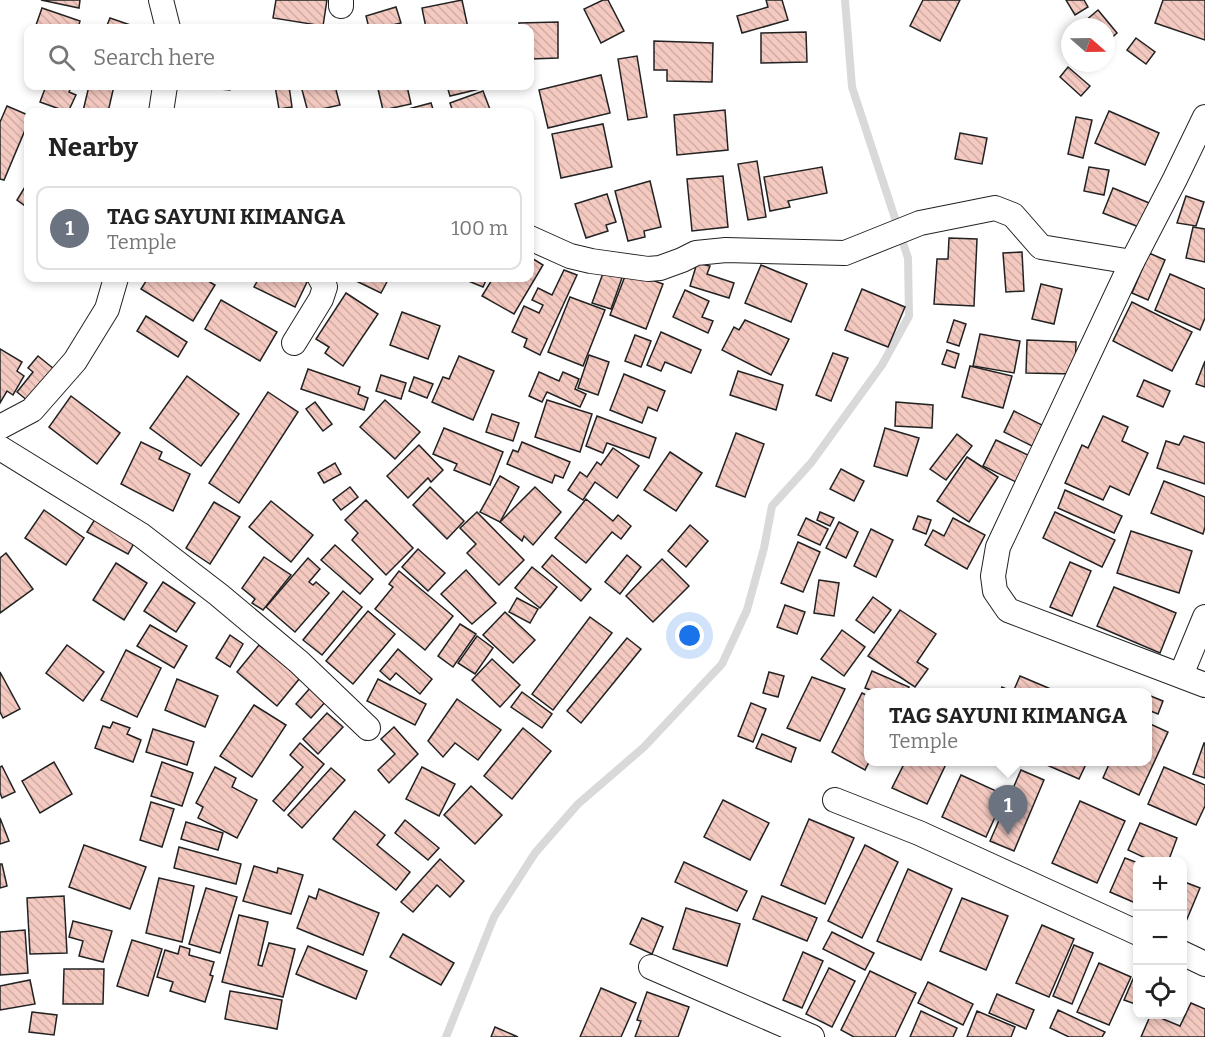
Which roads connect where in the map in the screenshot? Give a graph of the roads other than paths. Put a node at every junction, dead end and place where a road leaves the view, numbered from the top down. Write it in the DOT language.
graph roads {
  1 [pos="161,0"];
  2 [pos="167,24"];
  3 [pos="165,90"];
  4 [pos="162,108"];
  5 [pos="1205,117"];
  6 [pos="534,240"];
  7 [pos="1132,262"];
  8 [pos="116,282"];
  9 [pos="322,282"];
  10 [pos="294,343"];
  11 [pos="0,427"];
  12 [pos="0,448"];
  13 [pos="1205,617"];
  14 [pos="1181,675"];
  15 [pos="1205,685"];
  16 [pos="368,729"];
  17 [pos="835,800"];
  18 [pos="1133,931"];
  19 [pos="1187,955"];
  20 [pos="1205,964"];
  21 [pos="651,967"];
  22 [pos="813,1037"];
  1 -- 2 [label="street"];
  3 -- 4 [label="street"];
  5 -- 7 [label="street"];
  6 -- 7 [label="street"];
  7 -- 14 [label="street"];
  8 -- 11 [label="street"];
  9 -- 10 [label="street"];
  12 -- 16 [label="street"];
  13 -- 14 [label="street"];
  14 -- 15 [label="street"];
  17 -- 18 [label="street"];
  19 -- 20 [label="street"];
  21 -- 22 [label="street"];
}
